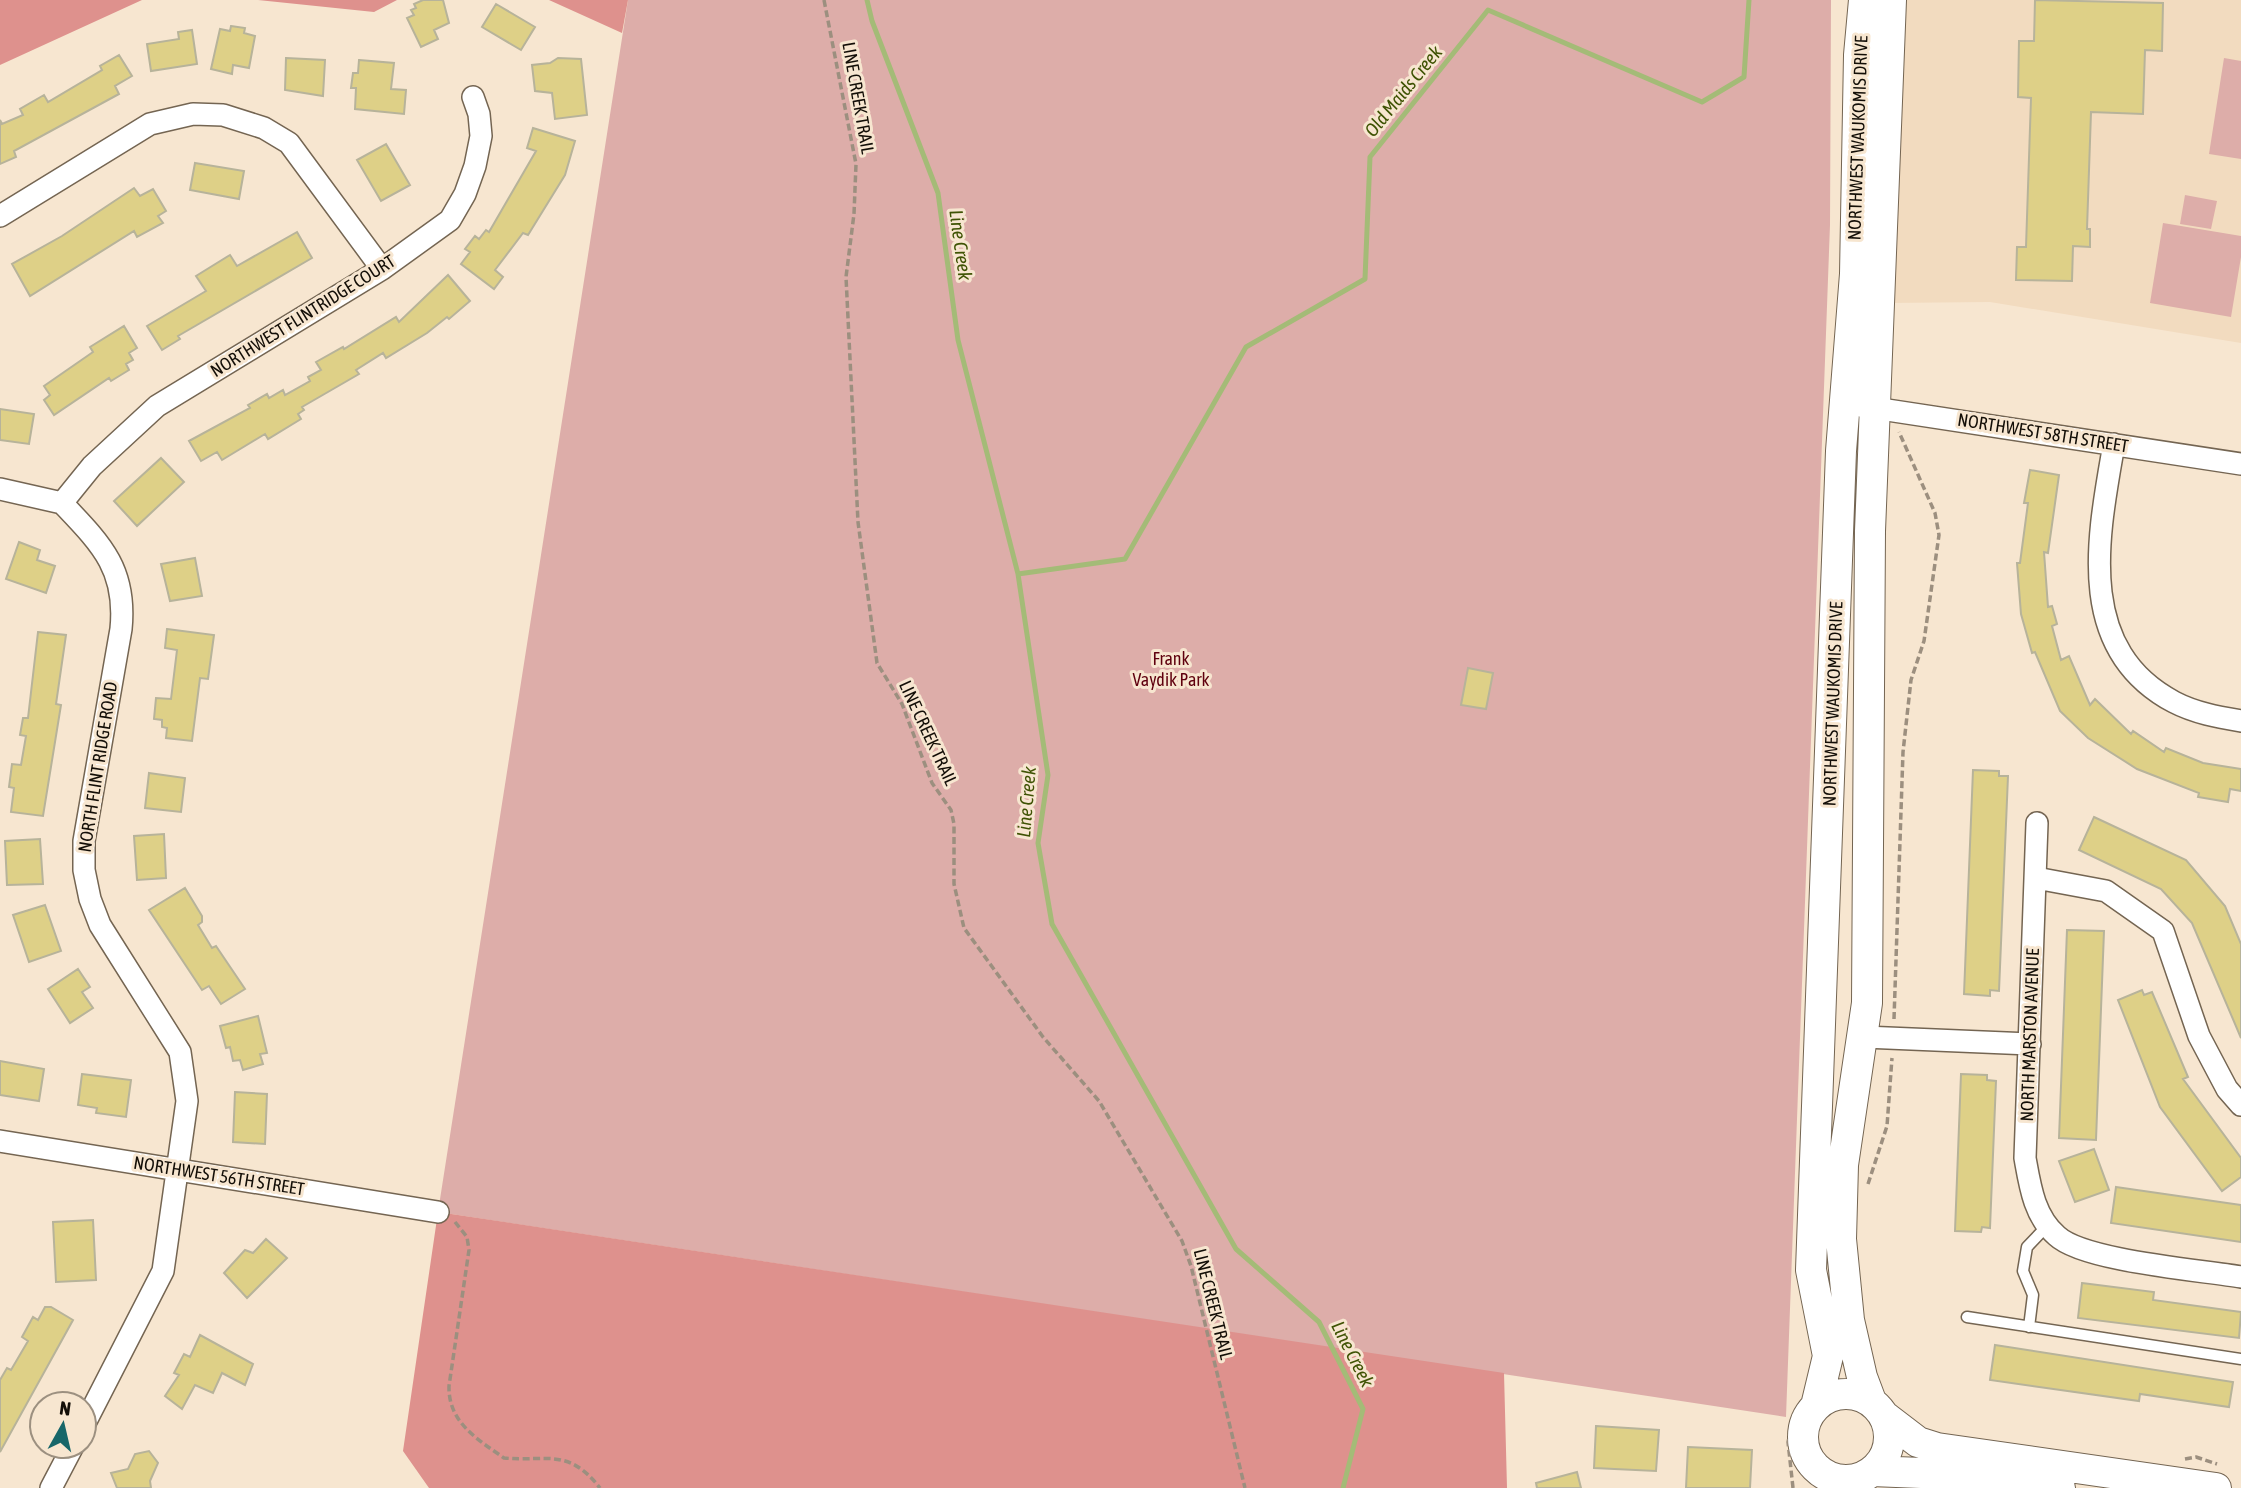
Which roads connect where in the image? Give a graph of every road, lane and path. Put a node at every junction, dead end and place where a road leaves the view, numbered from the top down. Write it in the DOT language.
graph roads {
  1 [pos="824,0"];
  2 [pos="1864,0"];
  3 [pos="1891,0"];
  4 [pos="473,97"];
  5 [pos="0,216"];
  6 [pos="382,268"];
  7 [pos="1845,404"];
  8 [pos="1876,408"];
  9 [pos="2115,444"];
  10 [pos="2241,464"];
  11 [pos="0,489"];
  12 [pos="62,503"];
  13 [pos="1936,513"];
  14 [pos="2241,721"];
  15 [pos="2038,823"];
  16 [pos="2036,878"];
  17 [pos="1894,1021"];
  18 [pos="1864,1037"];
  19 [pos="2030,1044"];
  20 [pos="1892,1052"];
  21 [pos="2241,1105"];
  22 [pos="0,1141"];
  23 [pos="177,1169"];
  24 [pos="1864,1194"];
  25 [pos="438,1212"];
  26 [pos="2053,1232"];
  27 [pos="2241,1277"];
  28 [pos="1966,1317"];
  29 [pos="2029,1327"];
  30 [pos="2241,1359"];
  31 [pos="98,1398"];
  32 [pos="1806,1406"];
  33 [pos="1877,1409"];
  34 [pos="1805,1451"];
  35 [pos="66,1460"];
  36 [pos="1864,1478"];
  37 [pos="51,1488"];
  38 [pos="600,1488"];
  39 [pos="1245,1488"];
  40 [pos="1793,1488"];
  41 [pos="1807,1488"];
  42 [pos="2060,1488"];
  43 [pos="2216,1488"];
  1 -- 39 [label="path, LINE CREEK TRAIL"];
  2 -- 7 [label="main road, NORTHWEST WAUKOMIS DRIVE"];
  3 -- 8 [label="main road, NORTHWEST WAUKOMIS DRIVE"];
  4 -- 6 [label="street, NORTHWEST FLINTRIDGE COURT"];
  5 -- 6 [label="street"];
  6 -- 12 [label="street, NORTHWEST FLINTRIDGE COURT"];
  7 -- 8 [label="street, NORTHWEST 58TH STREET"];
  7 -- 32 [label="main road, NORTHWEST WAUKOMIS DRIVE"];
  8 -- 9 [label="street, NORTHWEST 58TH STREET"];
  8 -- 18 [label="main road, NORTHWEST WAUKOMIS DRIVE"];
  9 -- 10 [label="street, NORTHWEST 58TH STREET"];
  9 -- 14 [label="street"];
  11 -- 12 [label="street"];
  12 -- 23 [label="street, NORTH FLINT RIDGE ROAD"];
  13 -- 17 [label="path"];
  15 -- 16 [label="street, NORTH MARSTON AVENUE"];
  16 -- 19 [label="street, NORTH MARSTON AVENUE"];
  16 -- 21 [label="street"];
  18 -- 19 [label="street"];
  18 -- 33 [label="main road, NORTHWEST WAUKOMIS DRIVE"];
  19 -- 26 [label="street, NORTH MARSTON AVENUE"];
  20 -- 24 [label="path"];
  22 -- 23 [label="street, NORTHWEST 56TH STREET"];
  23 -- 25 [label="street, NORTHWEST 56TH STREET"];
  23 -- 31 [label="street, NORTH FLINT RIDGE ROAD"];
  25 -- 38 [label="path"];
  26 -- 27 [label="street"];
  26 -- 29 [label="lane"];
  28 -- 29 [label="lane"];
  29 -- 30 [label="lane"];
  32 -- 33 [label="main road"];
  32 -- 34 [label="main road"];
  32 -- 40 [label="path"];
  33 -- 36 [label="main road"];
  33 -- 43 [label="main road"];
  34 -- 36 [label="main road"];
  34 -- 41 [label="main road"];
  35 -- 37 [label="street"];
  36 -- 42 [label="main road"];
}
